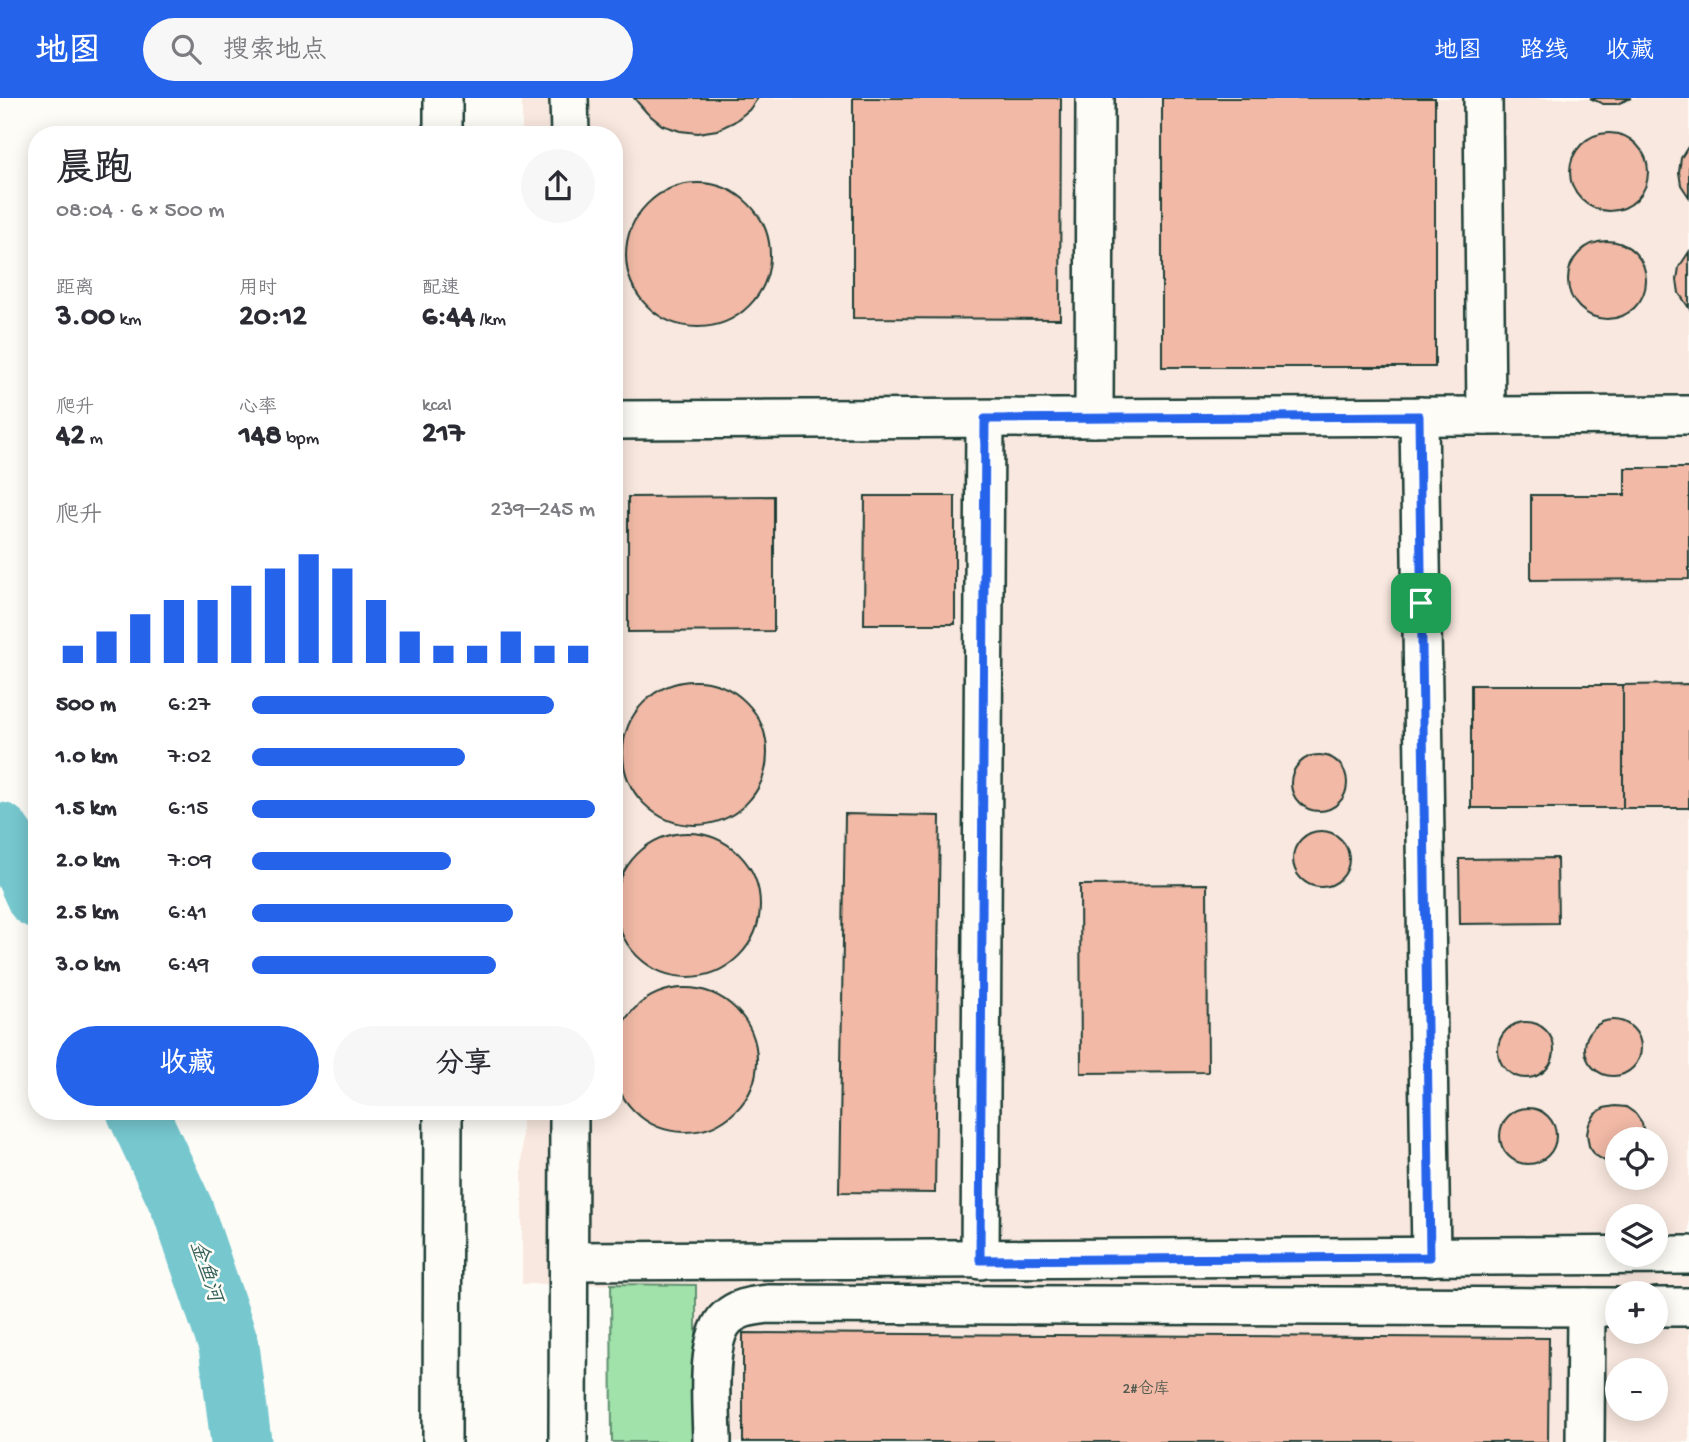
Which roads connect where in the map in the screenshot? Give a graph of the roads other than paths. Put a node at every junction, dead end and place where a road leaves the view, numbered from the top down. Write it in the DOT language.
graph roads {
  1 [pos="443,98"];
  2 [pos="569,98"];
  3 [pos="1095,98"];
  4 [pos="1483,98"];
  5 [pos="443,126"];
  6 [pos="570,126"];
  7 [pos="1689,415"];
  8 [pos="1419,416"];
  9 [pos="1486,416"];
  10 [pos="1094,418"];
  11 [pos="985,419"];
  12 [pos="623,420"];
  13 [pos="443,1120"];
  14 [pos="569,1120"];
  15 [pos="1689,1255"];
  16 [pos="1430,1257"];
  17 [pos="980,1260"];
  18 [pos="569,1261"];
  19 [pos="1601,1307"];
  20 [pos="1668,1307"];
  21 [pos="1689,1307"];
  22 [pos="442,1442"];
  23 [pos="568,1442"];
  24 [pos="712,1442"];
  25 [pos="1585,1442"];
  1 -- 5 [label="street"];
  2 -- 6 [label="street"];
  3 -- 10 [label="street"];
  4 -- 9 [label="street"];
  7 -- 9 [label="street"];
  8 -- 9 [label="street"];
  8 -- 10 [label="street"];
  8 -- 16 [label="street"];
  10 -- 11 [label="street"];
  11 -- 12 [label="street"];
  11 -- 17 [label="street"];
  13 -- 22 [label="street"];
  14 -- 18 [label="street"];
  15 -- 16 [label="street"];
  16 -- 17 [label="street"];
  17 -- 18 [label="street"];
  18 -- 23 [label="street"];
  19 -- 24 [label="street"];
  19 -- 25 [label="street"];
  20 -- 21 [label="street"];
}
